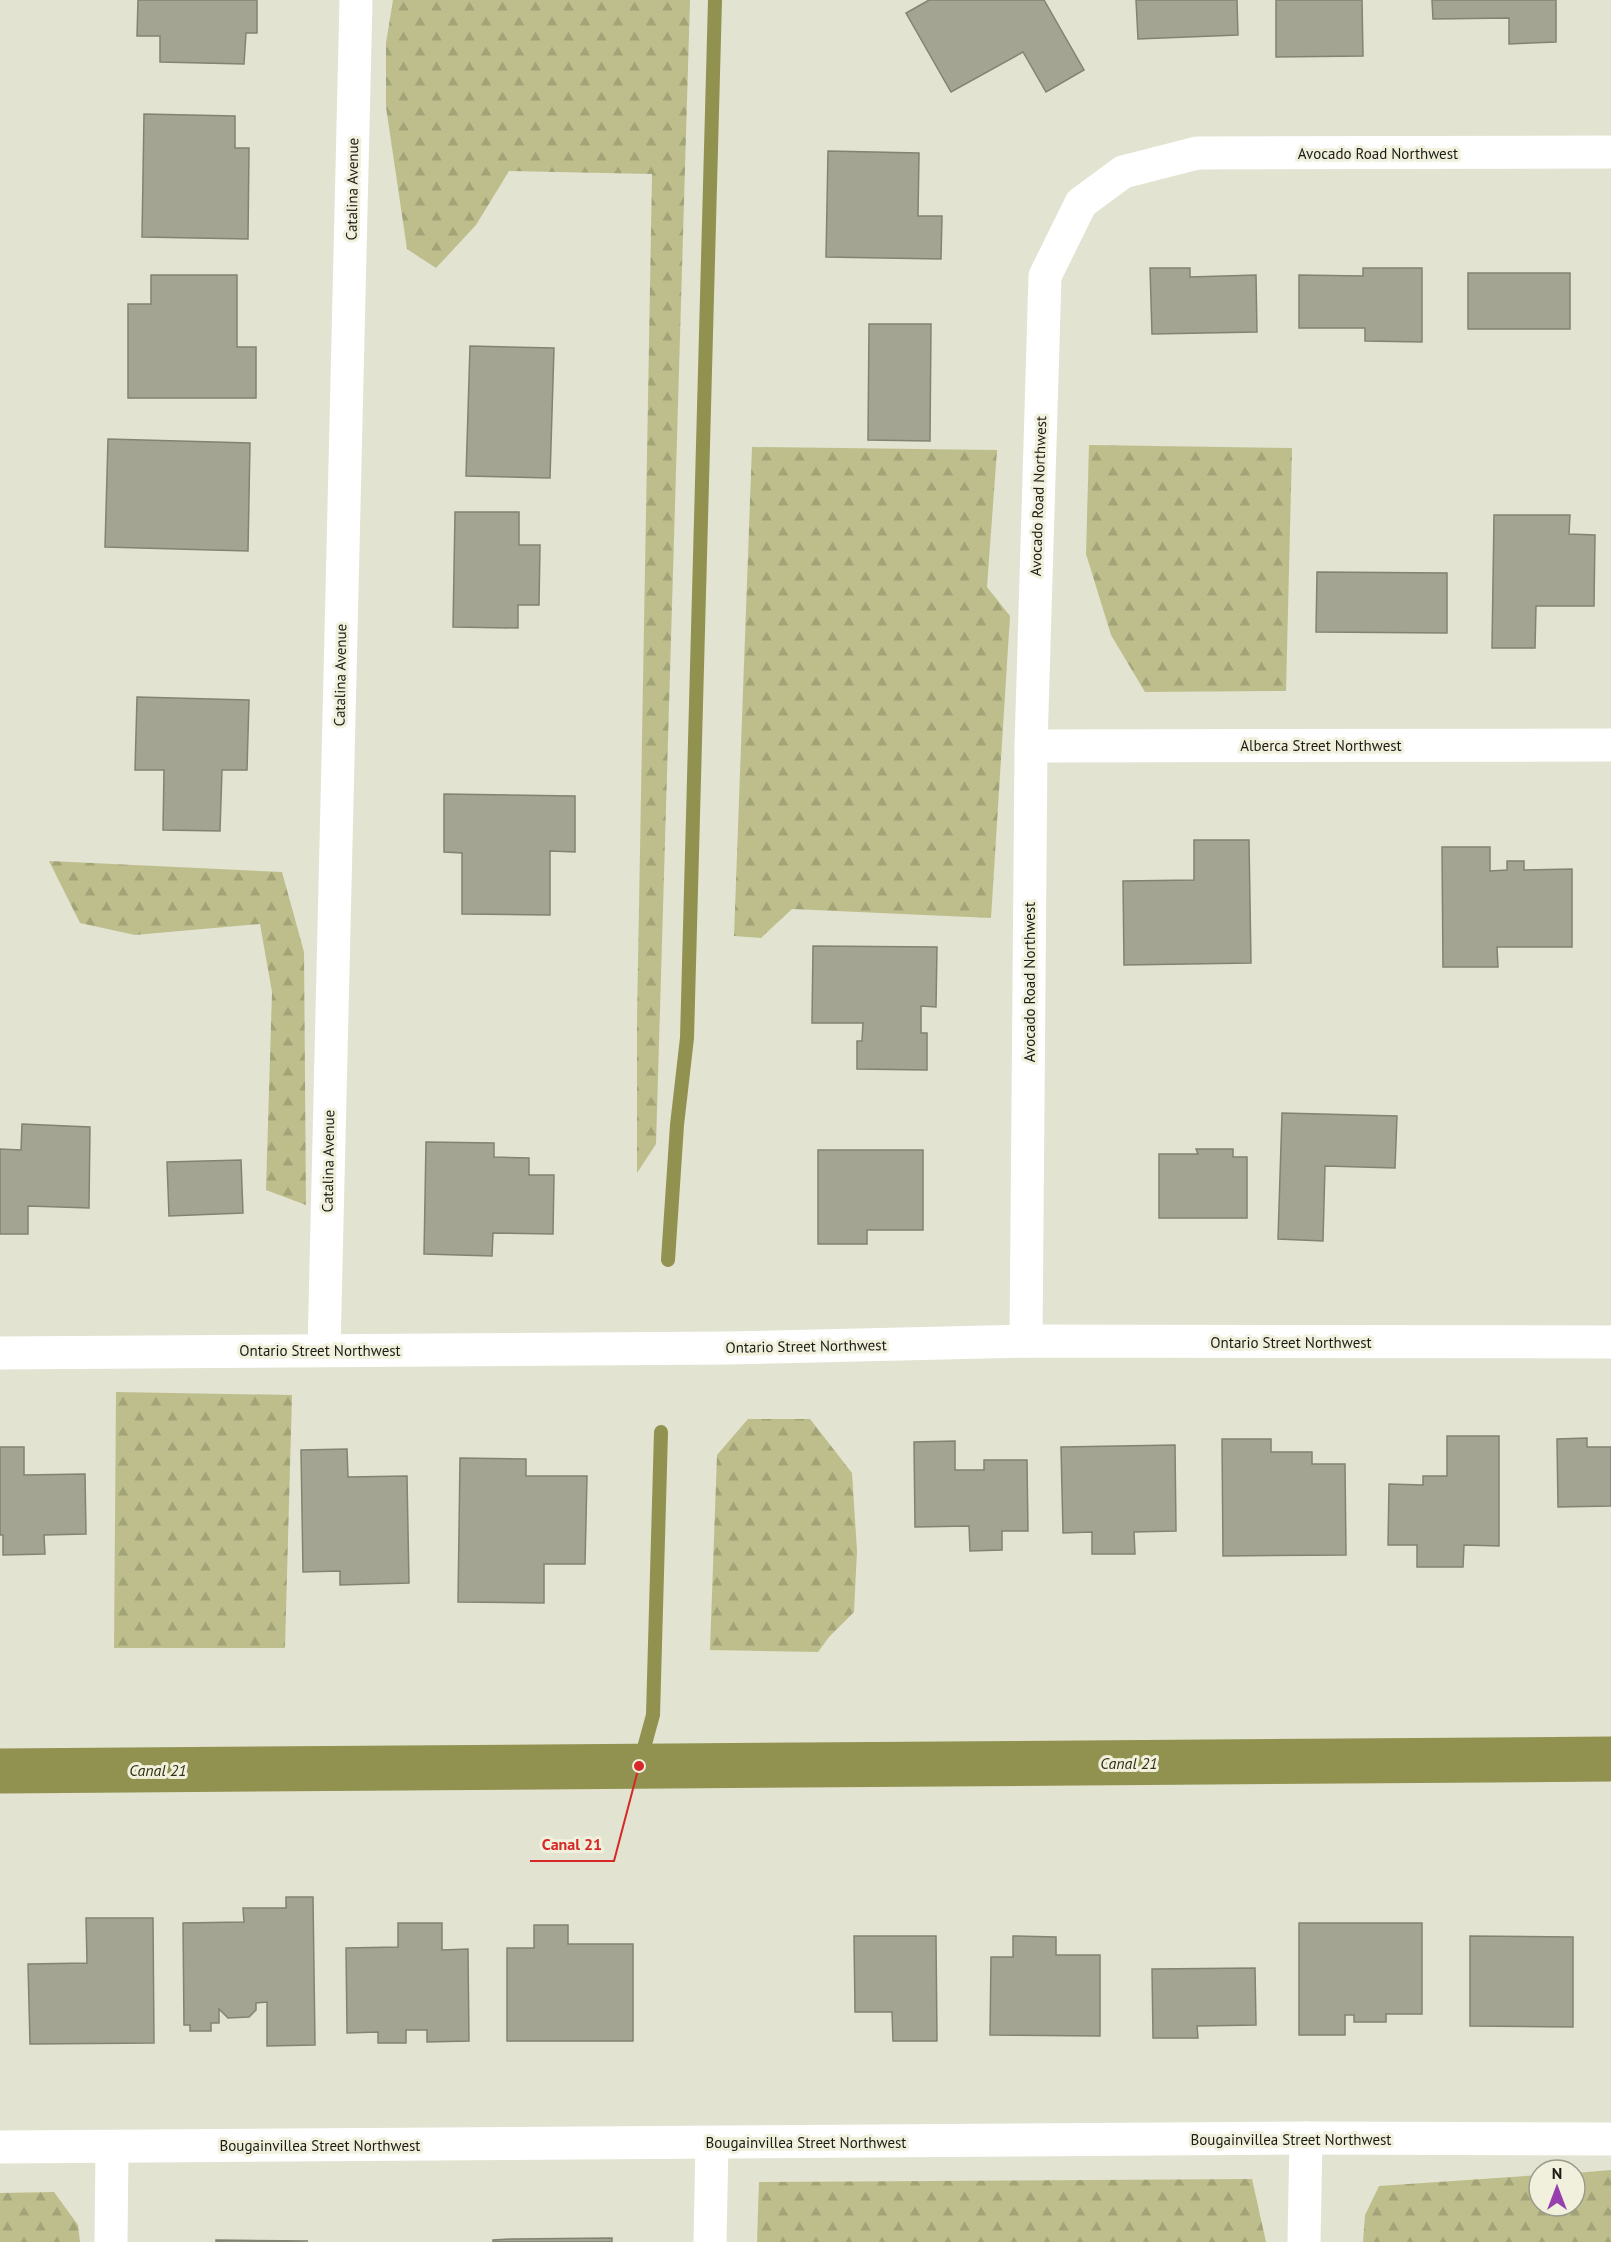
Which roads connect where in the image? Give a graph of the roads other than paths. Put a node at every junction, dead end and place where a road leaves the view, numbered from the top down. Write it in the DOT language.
graph roads {
  1 [pos="356,0"];
  2 [pos="1611,152"];
  3 [pos="1611,745"];
  4 [pos="1031,746"];
  5 [pos="1026,1341"];
  6 [pos="1611,1342"];
  7 [pos="324,1350"];
  8 [pos="0,1353"];
  9 [pos="1306,2138"];
  10 [pos="1611,2139"];
  11 [pos="712,2143"];
  12 [pos="0,2147"];
  13 [pos="112,2147"];
  14 [pos="111,2242"];
  15 [pos="710,2242"];
  16 [pos="1304,2242"];
  1 -- 7 [label="street, Catalina Avenue"];
  2 -- 4 [label="street, Avocado Road Northwest"];
  3 -- 4 [label="street, Alberca Street Northwest"];
  4 -- 5 [label="street, Avocado Road Northwest"];
  5 -- 6 [label="street, Ontario Street Northwest"];
  5 -- 7 [label="street, Ontario Street Northwest"];
  7 -- 8 [label="street, Ontario Street Northwest"];
  9 -- 10 [label="street, Bougainvillea Street Northwest"];
  9 -- 11 [label="street, Bougainvillea Street Northwest"];
  9 -- 16 [label="street"];
  11 -- 13 [label="street, Bougainvillea Street Northwest"];
  11 -- 15 [label="street"];
  12 -- 13 [label="street, Bougainvillea Street Northwest"];
  13 -- 14 [label="street"];
}
